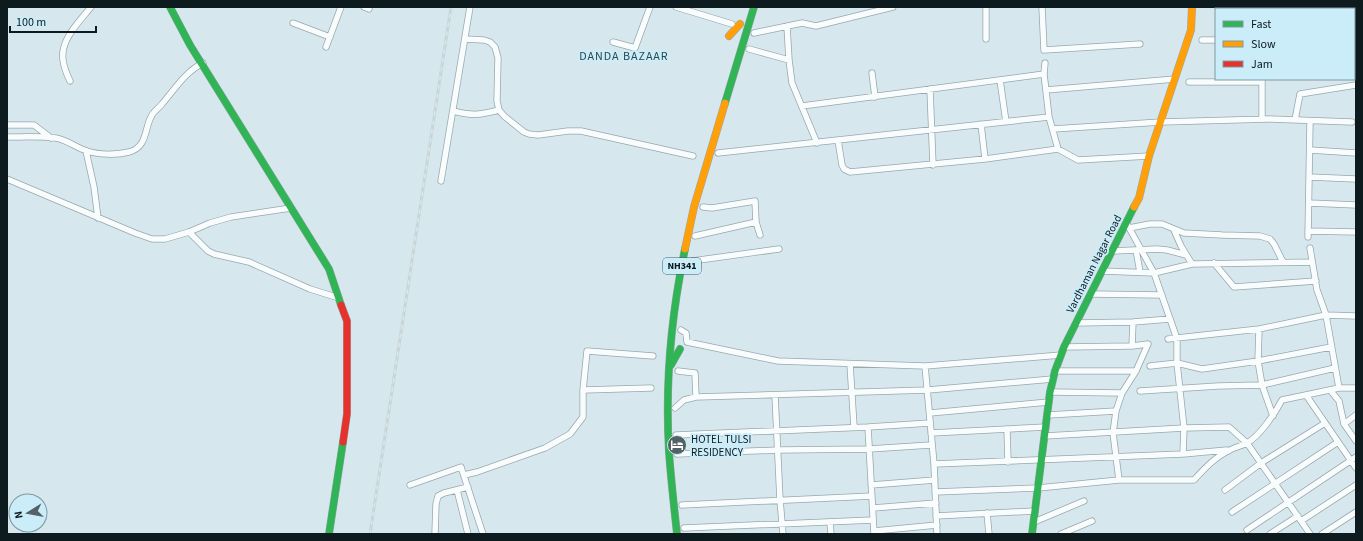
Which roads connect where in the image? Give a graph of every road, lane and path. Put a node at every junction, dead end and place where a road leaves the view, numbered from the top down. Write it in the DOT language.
graph roads {
  1 [pos="91,7"];
  2 [pos="170,7"];
  3 [pos="342,7"];
  4 [pos="470,7"];
  5 [pos="650,7"];
  6 [pos="676,7"];
  7 [pos="754,7"];
  8 [pos="893,7"];
  9 [pos="986,7"];
  10 [pos="1042,7"];
  11 [pos="1192,7"];
  12 [pos="293,23"];
  13 [pos="736,24"];
  14 [pos="787,26"];
  15 [pos="754,33"];
  16 [pos="729,36"];
  17 [pos="330,37"];
  18 [pos="465,38"];
  19 [pos="744,39"];
  20 [pos="986,39"];
  21 [pos="1202,40"];
  22 [pos="1215,40"];
  23 [pos="614,42"];
  24 [pos="1140,44"];
  25 [pos="326,47"];
  26 [pos="749,49"];
  27 [pos="789,60"];
  28 [pos="203,63"];
  29 [pos="1045,63"];
  30 [pos="872,73"];
  31 [pos="1044,74"];
  32 [pos="1176,79"];
  33 [pos="1000,80"];
  34 [pos="1262,80"];
  35 [pos="70,81"];
  36 [pos="1189,82"];
  37 [pos="1356,85"];
  38 [pos="930,89"];
  39 [pos="1046,90"];
  40 [pos="875,97"];
  41 [pos="802,106"];
  42 [pos="453,110"];
  43 [pos="499,110"];
  44 [pos="1049,117"];
  45 [pos="1262,119"];
  46 [pos="1295,120"];
  47 [pos="1310,121"];
  48 [pos="1006,122"];
  49 [pos="1161,122"];
  50 [pos="1352,122"];
  51 [pos="981,124"];
  52 [pos="7,125"];
  53 [pos="1053,129"];
  54 [pos="933,130"];
  55 [pos="7,137"];
  56 [pos="51,138"];
  57 [pos="838,140"];
  58 [pos="817,142"];
  59 [pos="1058,149"];
  60 [pos="1310,150"];
  61 [pos="86,151"];
  62 [pos="718,153"];
  63 [pos="1356,153"];
  64 [pos="693,156"];
  65 [pos="1150,156"];
  66 [pos="986,159"];
  67 [pos="933,165"];
  68 [pos="1309,177"];
  69 [pos="7,179"];
  70 [pos="1356,179"];
  71 [pos="442,181"];
  72 [pos="1309,203"];
  73 [pos="1356,205"];
  74 [pos="703,207"];
  75 [pos="291,208"];
  76 [pos="693,212"];
  77 [pos="98,218"];
  78 [pos="756,222"];
  79 [pos="1128,226"];
  80 [pos="1174,230"];
  81 [pos="189,232"];
  82 [pos="1356,232"];
  83 [pos="760,235"];
  84 [pos="694,236"];
  85 [pos="1310,248"];
  86 [pos="779,249"];
  87 [pos="1139,250"];
  88 [pos="1113,251"];
  89 [pos="1186,255"];
  90 [pos="692,261"];
  91 [pos="1283,262"];
  92 [pos="1312,262"];
  93 [pos="1214,263"];
  94 [pos="1192,264"];
  95 [pos="1102,271"];
  96 [pos="1140,272"];
  97 [pos="1154,273"];
  98 [pos="1316,281"];
  99 [pos="1091,294"];
  100 [pos="1162,295"];
  101 [pos="339,298"];
  102 [pos="1326,315"];
  103 [pos="1356,316"];
  104 [pos="1170,319"];
  105 [pos="1133,322"];
  106 [pos="1076,323"];
  107 [pos="1259,329"];
  108 [pos="681,330"];
  109 [pos="1168,339"];
  110 [pos="1177,339"];
  111 [pos="1132,346"];
  112 [pos="1064,347"];
  113 [pos="1331,347"];
  114 [pos="680,349"];
  115 [pos="1061,355"];
  116 [pos="653,356"];
  117 [pos="1258,361"];
  118 [pos="1177,363"];
  119 [pos="850,364"];
  120 [pos="670,366"];
  121 [pos="925,366"];
  122 [pos="1150,366"];
  123 [pos="1335,368"];
  124 [pos="1136,370"];
  125 [pos="678,371"];
  126 [pos="1054,371"];
  127 [pos="1053,379"];
  128 [pos="1262,385"];
  129 [pos="651,388"];
  130 [pos="1180,388"];
  131 [pos="1339,388"];
  132 [pos="1356,388"];
  133 [pos="583,390"];
  134 [pos="928,390"];
  135 [pos="1330,390"];
  136 [pos="1140,391"];
  137 [pos="851,392"];
  138 [pos="1050,392"];
  139 [pos="1122,392"];
  140 [pos="775,395"];
  141 [pos="1306,395"];
  142 [pos="696,398"];
  143 [pos="1049,402"];
  144 [pos="675,408"];
  145 [pos="1116,411"];
  146 [pos="930,413"];
  147 [pos="1048,415"];
  148 [pos="1272,416"];
  149 [pos="1356,416"];
  150 [pos="930,423"];
  151 [pos="1325,423"];
  152 [pos="1344,424"];
  153 [pos="854,427"];
  154 [pos="868,427"];
  155 [pos="1046,427"];
  156 [pos="1184,428"];
  157 [pos="1007,429"];
  158 [pos="777,430"];
  159 [pos="931,433"];
  160 [pos="1113,433"];
  161 [pos="676,434"];
  162 [pos="1045,436"];
  163 [pos="1356,441"];
  164 [pos="1338,442"];
  165 [pos="1247,443"];
  166 [pos="931,445"];
  167 [pos="869,449"];
  168 [pos="779,450"];
  169 [pos="1230,450"];
  170 [pos="669,452"];
  171 [pos="677,454"];
  172 [pos="1184,454"];
  173 [pos="1116,456"];
  174 [pos="1353,459"];
  175 [pos="1042,461"];
  176 [pos="1008,462"];
  177 [pos="1261,463"];
  178 [pos="934,464"];
  179 [pos="1356,468"];
  180 [pos="464,475"];
  181 [pos="935,480"];
  182 [pos="1119,480"];
  183 [pos="1275,484"];
  184 [pos="410,485"];
  185 [pos="871,485"];
  186 [pos="1356,485"];
  187 [pos="468,487"];
  188 [pos="1038,488"];
  189 [pos="457,490"];
  190 [pos="1225,490"];
  191 [pos="935,492"];
  192 [pos="872,496"];
  193 [pos="780,500"];
  194 [pos="1084,501"];
  195 [pos="1288,502"];
  196 [pos="936,503"];
  197 [pos="682,505"];
  198 [pos="873,508"];
  199 [pos="1035,511"];
  200 [pos="1232,512"];
  201 [pos="1356,512"];
  202 [pos="987,513"];
  203 [pos="936,516"];
  204 [pos="1299,519"];
  205 [pos="873,520"];
  206 [pos="1092,521"];
  207 [pos="830,522"];
  208 [pos="1034,522"];
  209 [pos="782,525"];
  210 [pos="937,525"];
  211 [pos="684,528"];
  212 [pos="1247,530"];
  213 [pos="874,532"];
  214 [pos="329,534"];
  215 [pos="435,534"];
  216 [pos="468,534"];
  217 [pos="483,534"];
  218 [pos="677,534"];
  219 [pos="783,534"];
  220 [pos="831,534"];
  221 [pos="937,534"];
  222 [pos="988,534"];
  223 [pos="1032,534"];
  224 [pos="1061,534"];
  225 [pos="1270,534"];
  226 [pos="1310,534"];
  227 [pos="1322,534"];
  1 -- 35 [label="street"];
  2 -- 28 [label="main road"];
  3 -- 17 [label="street"];
  4 -- 18 [label="street"];
  5 -- 23 [label="street"];
  6 -- 13 [label="street"];
  7 -- 19 [label="main road, NH341"];
  8 -- 14 [label="street"];
  9 -- 20 [label="street"];
  10 -- 24 [label="street"];
  11 -- 32 [label="main road, Vardhaman Nagar Road"];
  12 -- 17 [label="street"];
  13 -- 16 [label="main road"];
  14 -- 15 [label="street"];
  14 -- 27 [label="street"];
  15 -- 19 [label="main road"];
  17 -- 25 [label="street"];
  18 -- 42 [label="street"];
  18 -- 43 [label="street"];
  19 -- 76 [label="main road, NH341"];
  21 -- 22 [label="street"];
  26 -- 27 [label="street"];
  27 -- 41 [label="street"];
  28 -- 61 [label="street"];
  28 -- 75 [label="main road"];
  29 -- 31 [label="street"];
  30 -- 40 [label="street"];
  31 -- 33 [label="street"];
  31 -- 39 [label="street"];
  32 -- 39 [label="street"];
  32 -- 49 [label="main road, Vardhaman Nagar Road"];
  33 -- 38 [label="street"];
  33 -- 48 [label="street"];
  34 -- 36 [label="street"];
  34 -- 45 [label="street"];
  37 -- 46 [label="street"];
  38 -- 40 [label="street"];
  38 -- 54 [label="street"];
  39 -- 44 [label="street"];
  40 -- 41 [label="street"];
  41 -- 58 [label="street"];
  42 -- 43 [label="street"];
  42 -- 71 [label="street"];
  43 -- 64 [label="street"];
  44 -- 48 [label="street"];
  44 -- 53 [label="street"];
  45 -- 46 [label="street"];
  45 -- 49 [label="street"];
  46 -- 47 [label="street"];
  47 -- 50 [label="street"];
  47 -- 60 [label="street"];
  48 -- 51 [label="street"];
  49 -- 53 [label="street"];
  49 -- 65 [label="main road, Vardhaman Nagar Road"];
  51 -- 54 [label="street"];
  51 -- 66 [label="street"];
  52 -- 56 [label="street"];
  53 -- 59 [label="street"];
  54 -- 57 [label="street"];
  54 -- 67 [label="street"];
  55 -- 56 [label="street"];
  56 -- 61 [label="street"];
  57 -- 58 [label="street"];
  57 -- 67 [label="street"];
  58 -- 62 [label="street"];
  59 -- 65 [label="street"];
  59 -- 66 [label="street"];
  60 -- 63 [label="street"];
  60 -- 68 [label="street"];
  61 -- 77 [label="street"];
  65 -- 79 [label="main road, Vardhaman Nagar Road"];
  66 -- 67 [label="street"];
  68 -- 70 [label="street"];
  68 -- 72 [label="street"];
  69 -- 77 [label="street"];
  72 -- 73 [label="street"];
  72 -- 82 [label="street"];
  74 -- 76 [label="main road"];
  74 -- 78 [label="street"];
  75 -- 81 [label="street"];
  75 -- 101 [label="main road"];
  76 -- 120 [label="main road, NH341"];
  77 -- 81 [label="street"];
  78 -- 83 [label="street"];
  78 -- 84 [label="street"];
  79 -- 80 [label="street"];
  79 -- 87 [label="street"];
  79 -- 88 [label="main road, Vardhaman Nagar Road"];
  80 -- 89 [label="street"];
  80 -- 91 [label="street"];
  81 -- 101 [label="street"];
  85 -- 92 [label="street"];
  86 -- 90 [label="street"];
  87 -- 88 [label="street"];
  87 -- 89 [label="street"];
  87 -- 96 [label="street"];
  87 -- 97 [label="street"];
  88 -- 95 [label="main road, Vardhaman Nagar Road"];
  89 -- 94 [label="street"];
  91 -- 92 [label="street"];
  91 -- 93 [label="street"];
  92 -- 98 [label="street"];
  93 -- 94 [label="street"];
  93 -- 98 [label="street"];
  94 -- 97 [label="street"];
  95 -- 96 [label="street"];
  95 -- 99 [label="main road, Vardhaman Nagar Road"];
  96 -- 97 [label="street"];
  97 -- 100 [label="street"];
  98 -- 102 [label="street"];
  99 -- 100 [label="street"];
  99 -- 106 [label="main road, Vardhaman Nagar Road"];
  100 -- 104 [label="street"];
  101 -- 214 [label="main road"];
  102 -- 103 [label="street"];
  102 -- 107 [label="street"];
  102 -- 113 [label="street"];
  104 -- 105 [label="street"];
  104 -- 110 [label="street"];
  105 -- 106 [label="street"];
  105 -- 111 [label="street"];
  106 -- 112 [label="main road, Vardhaman Nagar Road"];
  107 -- 110 [label="street"];
  107 -- 117 [label="street"];
  108 -- 119 [label="street"];
  109 -- 110 [label="street"];
  110 -- 118 [label="street"];
  111 -- 112 [label="street"];
  111 -- 124 [label="street"];
  112 -- 115 [label="main road, Vardhaman Nagar Road"];
  113 -- 117 [label="street"];
  113 -- 123 [label="street"];
  114 -- 120 [label="main road, NH341"];
  115 -- 121 [label="street"];
  115 -- 126 [label="main road, Vardhaman Nagar Road"];
  116 -- 133 [label="street"];
  117 -- 118 [label="street"];
  117 -- 128 [label="street"];
  118 -- 122 [label="street"];
  118 -- 130 [label="street"];
  119 -- 121 [label="street"];
  119 -- 137 [label="street"];
  120 -- 170 [label="main road, NH341"];
  121 -- 134 [label="street"];
  123 -- 128 [label="street"];
  123 -- 131 [label="street"];
  124 -- 126 [label="street"];
  124 -- 139 [label="street"];
  125 -- 142 [label="street"];
  126 -- 127 [label="main road, Vardhaman Nagar Road"];
  127 -- 134 [label="street"];
  127 -- 138 [label="main road, Vardhaman Nagar Road"];
  128 -- 130 [label="street"];
  128 -- 148 [label="street"];
  129 -- 133 [label="street"];
  130 -- 136 [label="street"];
  130 -- 156 [label="street"];
  131 -- 132 [label="street"];
  131 -- 135 [label="street"];
  133 -- 180 [label="street"];
  134 -- 137 [label="street"];
  134 -- 146 [label="street"];
  135 -- 141 [label="street"];
  135 -- 152 [label="street"];
  137 -- 140 [label="street"];
  137 -- 153 [label="street"];
  138 -- 139 [label="street"];
  138 -- 143 [label="main road, Vardhaman Nagar Road"];
  139 -- 145 [label="street"];
  140 -- 142 [label="street"];
  140 -- 158 [label="street"];
  141 -- 148 [label="street"];
  141 -- 151 [label="street"];
  142 -- 144 [label="street"];
  143 -- 146 [label="street"];
  143 -- 147 [label="main road, Vardhaman Nagar Road"];
  145 -- 147 [label="street"];
  145 -- 160 [label="street"];
  146 -- 150 [label="street"];
  147 -- 155 [label="main road, Vardhaman Nagar Road"];
  148 -- 165 [label="street"];
  149 -- 152 [label="street"];
  150 -- 154 [label="street"];
  150 -- 159 [label="street"];
  151 -- 164 [label="street"];
  151 -- 177 [label="street"];
  152 -- 163 [label="street"];
  153 -- 154 [label="street"];
  153 -- 158 [label="street"];
  154 -- 167 [label="street"];
  155 -- 157 [label="street"];
  155 -- 162 [label="main road, Vardhaman Nagar Road"];
  156 -- 160 [label="street"];
  156 -- 165 [label="street"];
  156 -- 172 [label="street"];
  157 -- 159 [label="street"];
  157 -- 176 [label="street"];
  158 -- 161 [label="street"];
  158 -- 168 [label="street"];
  159 -- 166 [label="street"];
  160 -- 162 [label="street"];
  160 -- 173 [label="street"];
  161 -- 170 [label="main road, NH341"];
  162 -- 175 [label="main road, Vardhaman Nagar Road"];
  164 -- 174 [label="street"];
  164 -- 183 [label="street"];
  165 -- 169 [label="street"];
  165 -- 177 [label="street"];
  166 -- 167 [label="street"];
  166 -- 178 [label="street"];
  167 -- 168 [label="street"];
  167 -- 185 [label="street"];
  168 -- 171 [label="street"];
  168 -- 193 [label="street"];
  169 -- 172 [label="street"];
  169 -- 182 [label="street"];
  170 -- 218 [label="main road, NH341"];
  172 -- 173 [label="street"];
  173 -- 175 [label="street"];
  173 -- 182 [label="street"];
  174 -- 179 [label="street"];
  174 -- 195 [label="street"];
  175 -- 176 [label="street"];
  175 -- 188 [label="main road, Vardhaman Nagar Road"];
  176 -- 178 [label="street"];
  177 -- 183 [label="street"];
  177 -- 190 [label="street"];
  178 -- 181 [label="street"];
  180 -- 184 [label="street"];
  180 -- 187 [label="street"];
  181 -- 185 [label="street"];
  181 -- 191 [label="street"];
  182 -- 188 [label="street"];
  183 -- 195 [label="street"];
  183 -- 200 [label="street"];
  185 -- 192 [label="street"];
  186 -- 204 [label="street"];
  187 -- 189 [label="street"];
  187 -- 217 [label="street"];
  188 -- 191 [label="street"];
  188 -- 199 [label="main road, Vardhaman Nagar Road"];
  189 -- 215 [label="street"];
  189 -- 216 [label="street"];
  191 -- 196 [label="street"];
  192 -- 193 [label="street"];
  192 -- 198 [label="street"];
  193 -- 197 [label="street"];
  193 -- 209 [label="street"];
  194 -- 208 [label="street"];
  195 -- 204 [label="street"];
  195 -- 212 [label="street"];
  196 -- 198 [label="street"];
  196 -- 203 [label="street"];
  198 -- 205 [label="street"];
  199 -- 202 [label="street"];
  199 -- 208 [label="main road, Vardhaman Nagar Road"];
  201 -- 227 [label="street"];
  202 -- 203 [label="street"];
  202 -- 222 [label="street"];
  203 -- 210 [label="street"];
  204 -- 225 [label="street"];
  204 -- 226 [label="street"];
  205 -- 207 [label="street"];
  205 -- 213 [label="street"];
  206 -- 224 [label="street"];
  207 -- 209 [label="street"];
  207 -- 220 [label="street"];
  208 -- 223 [label="main road, Vardhaman Nagar Road"];
  209 -- 211 [label="street"];
  209 -- 219 [label="street"];
  210 -- 213 [label="street"];
  210 -- 221 [label="street"];
}
